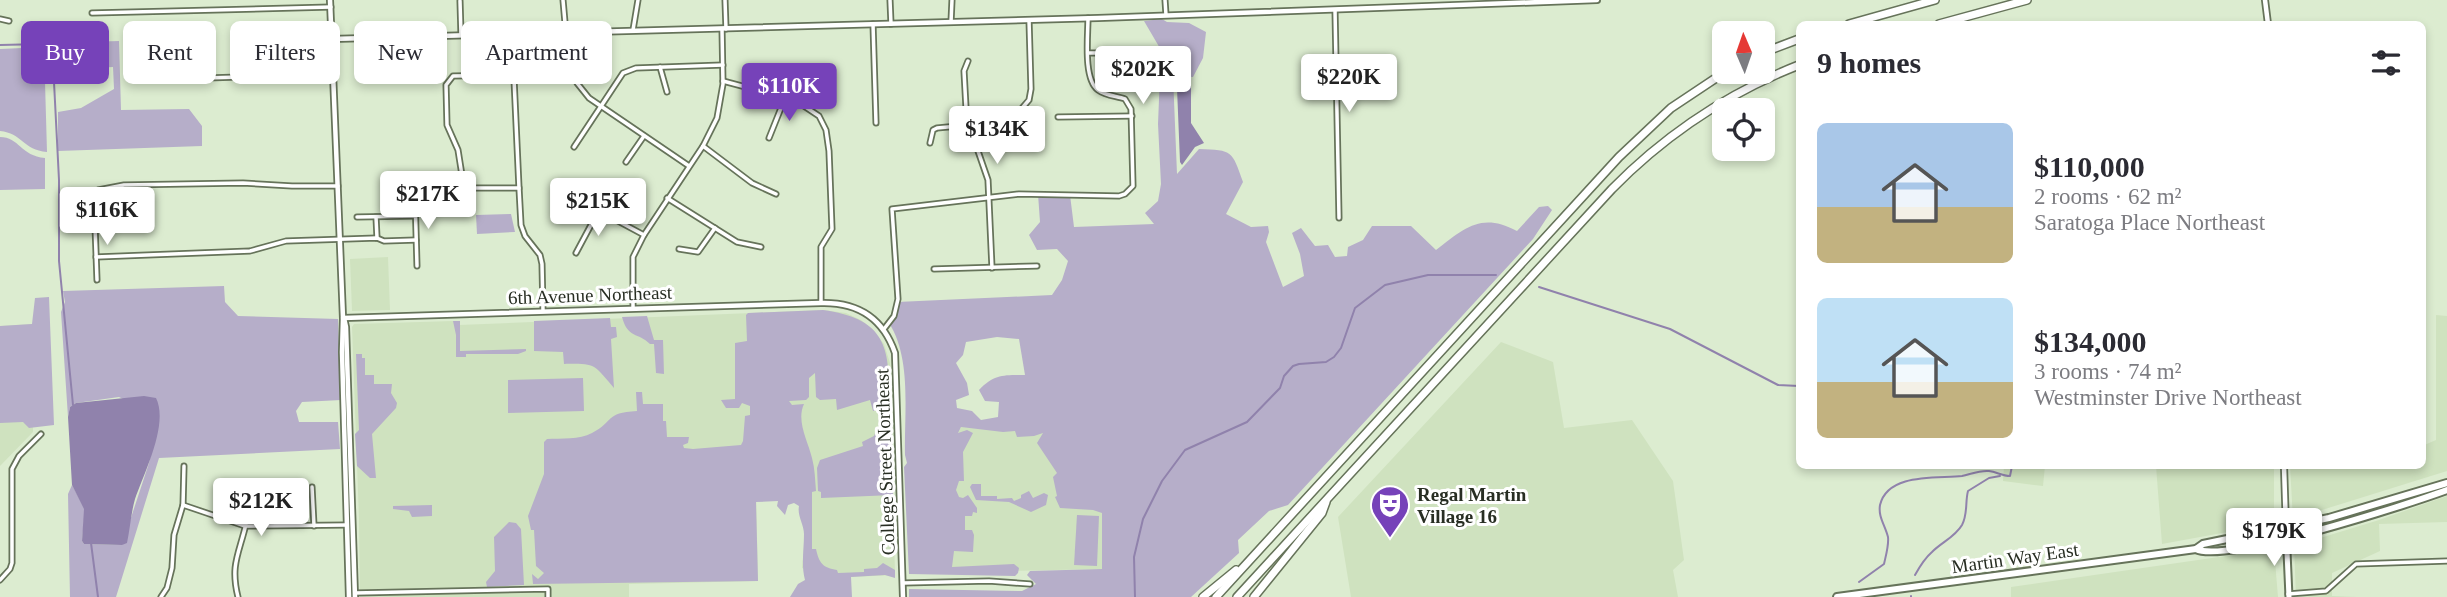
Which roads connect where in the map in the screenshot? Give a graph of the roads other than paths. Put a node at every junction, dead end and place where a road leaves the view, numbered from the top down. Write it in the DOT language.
graph roads {
  1 [pos="330,0"];
  2 [pos="564,0"];
  3 [pos="638,0"];
  4 [pos="725,0"];
  5 [pos="890,0"];
  6 [pos="951,0"];
  7 [pos="1165,0"];
  8 [pos="1597,0"];
  9 [pos="1935,0"];
  10 [pos="2027,0"];
  11 [pos="2265,0"];
  12 [pos="460,1"];
  13 [pos="1470,3"];
  14 [pos="331,7"];
  15 [pos="1335,10"];
  16 [pos="92,13"];
  17 [pos="1166,16"];
  18 [pos="1088,18"];
  19 [pos="0,19"];
  20 [pos="9,20"];
  21 [pos="1029,20"];
  22 [pos="331,21"];
  23 [pos="565,21"];
  24 [pos="1860,21"];
  25 [pos="1950,21"];
  26 [pos="2268,21"];
  27 [pos="951,22"];
  28 [pos="873,24"];
  29 [pos="891,24"];
  30 [pos="724,29"];
  31 [pos="633,32"];
  32 [pos="612,33"];
  33 [pos="447,37"];
  34 [pos="461,37"];
  35 [pos="1796,40"];
  36 [pos="1775,48"];
  37 [pos="1088,53"];
  38 [pos="1124,57"];
  39 [pos="968,61"];
  40 [pos="723,65"];
  41 [pos="660,66"];
  42 [pos="1796,66"];
  43 [pos="461,77"];
  44 [pos="723,81"];
  45 [pos="1712,81"];
  46 [pos="333,84"];
  47 [pos="513,84"];
  48 [pos="578,84"];
  49 [pos="667,92"];
  50 [pos="785,97"];
  51 [pos="600,106"];
  52 [pos="1132,116"];
  53 [pos="1058,117"];
  54 [pos="876,123"];
  55 [pos="969,124"];
  56 [pos="1021,128"];
  57 [pos="644,136"];
  58 [pos="769,138"];
  59 [pos="930,142"];
  60 [pos="703,146"];
  61 [pos="573,147"];
  62 [pos="626,162"];
  63 [pos="689,166"];
  64 [pos="338,186"];
  65 [pos="519,188"];
  66 [pos="776,194"];
  67 [pos="415,196"];
  68 [pos="991,196"];
  69 [pos="575,198"];
  70 [pos="667,198"];
  71 [pos="598,210"];
  72 [pos="415,216"];
  73 [pos="357,217"];
  74 [pos="376,217"];
  75 [pos="1339,218"];
  76 [pos="715,228"];
  77 [pos="643,235"];
  78 [pos="377,238"];
  79 [pos="340,239"];
  80 [pos="416,240"];
  81 [pos="761,247"];
  82 [pos="679,249"];
  83 [pos="576,253"];
  84 [pos="96,257"];
  85 [pos="417,266"];
  86 [pos="1037,266"];
  87 [pos="992,268"];
  88 [pos="934,269"];
  89 [pos="97,280"];
  90 [pos="821,303"];
  91 [pos="633,308"];
  92 [pos="544,311"];
  93 [pos="343,318"];
  94 [pos="884,329"];
  95 [pos="41,434"];
  96 [pos="184,466"];
  97 [pos="2284,469"];
  98 [pos="2447,483"];
  99 [pos="312,487"];
  100 [pos="245,490"];
  101 [pos="2447,490"];
  102 [pos="1328,498"];
  103 [pos="183,505"];
  104 [pos="348,525"];
  105 [pos="245,526"];
  106 [pos="314,526"];
  107 [pos="2286,529"];
  108 [pos="2286,538"];
  109 [pos="2196,549"];
  110 [pos="1256,554"];
  111 [pos="2447,561"];
  112 [pos="0,580"];
  113 [pos="902,583"];
  114 [pos="1030,584"];
  115 [pos="352,595"];
  116 [pos="2288,595"];
  117 [pos="161,597"];
  118 [pos="238,597"];
  119 [pos="548,597"];
  120 [pos="902,597"];
  121 [pos="1203,597"];
  122 [pos="1216,597"];
  123 [pos="1237,597"];
  124 [pos="1254,597"];
  125 [pos="1837,597"];
  1 -- 14 [label="street"];
  2 -- 23 [label="street"];
  3 -- 31 [label="street"];
  4 -- 30 [label="street"];
  5 -- 29 [label="street"];
  6 -- 27 [label="street"];
  7 -- 17 [label="street"];
  8 -- 13 [label="street"];
  9 -- 24 [label="highway"];
  10 -- 25 [label="highway"];
  11 -- 26 [label="street"];
  12 -- 34 [label="street"];
  13 -- 15 [label="street"];
  14 -- 16 [label="street"];
  14 -- 22 [label="street"];
  15 -- 17 [label="street"];
  15 -- 75 [label="street"];
  17 -- 18 [label="street"];
  18 -- 21 [label="street"];
  18 -- 37 [label="street"];
  19 -- 20 [label="street"];
  21 -- 27 [label="street"];
  21 -- 56 [label="street"];
  27 -- 29 [label="street"];
  28 -- 29 [label="street"];
  28 -- 30 [label="street"];
  28 -- 54 [label="street"];
  30 -- 31 [label="street"];
  30 -- 40 [label="street"];
  31 -- 32 [label="street"];
  33 -- 34 [label="street"];
  35 -- 36 [label="highway"];
  37 -- 38 [label="street"];
  37 -- 52 [label="street"];
  39 -- 55 [label="street"];
  40 -- 41 [label="street"];
  40 -- 44 [label="street"];
  41 -- 49 [label="street"];
  41 -- 51 [label="street"];
  42 -- 102 [label="highway"];
  43 -- 65 [label="street"];
  44 -- 50 [label="street"];
  44 -- 60 [label="street"];
  45 -- 110 [label="highway"];
  46 -- 64 [label="street"];
  47 -- 65 [label="street"];
  48 -- 51 [label="street"];
  50 -- 58 [label="street"];
  50 -- 90 [label="street"];
  51 -- 57 [label="street"];
  51 -- 61 [label="street"];
  52 -- 53 [label="street"];
  52 -- 68 [label="street"];
  55 -- 59 [label="street"];
  55 -- 68 [label="street"];
  57 -- 62 [label="street"];
  57 -- 63 [label="street"];
  60 -- 63 [label="street"];
  60 -- 66 [label="street"];
  63 -- 70 [label="street"];
  64 -- 79 [label="street"];
  64 -- 84 [label="street"];
  65 -- 92 [label="street"];
  67 -- 72 [label="street"];
  68 -- 87 [label="street"];
  68 -- 94 [label="street"];
  69 -- 71 [label="street"];
  70 -- 76 [label="street"];
  70 -- 77 [label="street"];
  71 -- 77 [label="street"];
  71 -- 83 [label="street"];
  72 -- 74 [label="street"];
  72 -- 80 [label="street"];
  73 -- 74 [label="street"];
  74 -- 78 [label="street"];
  76 -- 81 [label="street"];
  76 -- 82 [label="street"];
  77 -- 91 [label="street"];
  78 -- 79 [label="street"];
  78 -- 80 [label="street"];
  79 -- 84 [label="street"];
  79 -- 93 [label="street"];
  80 -- 85 [label="street"];
  84 -- 89 [label="street"];
  86 -- 87 [label="street"];
  87 -- 88 [label="street"];
  90 -- 91 [label="street, 6th Avenue Northeast"];
  90 -- 94 [label="street, 6th Avenue Northeast"];
  91 -- 92 [label="street, 6th Avenue Northeast"];
  92 -- 93 [label="street, 6th Avenue Northeast"];
  93 -- 104 [label="street"];
  93 -- 115 [label="street"];
  94 -- 113 [label="street, College Street Northeast"];
  95 -- 112 [label="street"];
  96 -- 103 [label="street"];
  97 -- 107 [label="street"];
  98 -- 107 [label="main road, Martin Way East"];
  99 -- 106 [label="street"];
  100 -- 105 [label="street"];
  101 -- 108 [label="main road, Martin Way East"];
  102 -- 123 [label="highway"];
  102 -- 124 [label="highway"];
  103 -- 105 [label="street"];
  103 -- 117 [label="street"];
  104 -- 106 [label="street"];
  104 -- 115 [label="street"];
  105 -- 106 [label="street"];
  105 -- 118 [label="street"];
  107 -- 108 [label="main road"];
  107 -- 109 [label="main road, Martin Way East"];
  108 -- 109 [label="main road, Martin Way East"];
  108 -- 116 [label="main road"];
  109 -- 125 [label="main road, Martin Way East"];
  110 -- 121 [label="highway"];
  110 -- 122 [label="highway"];
  111 -- 116 [label="street"];
  113 -- 114 [label="street"];
  113 -- 120 [label="street, College Street Northeast"];
  115 -- 119 [label="street"];
}
